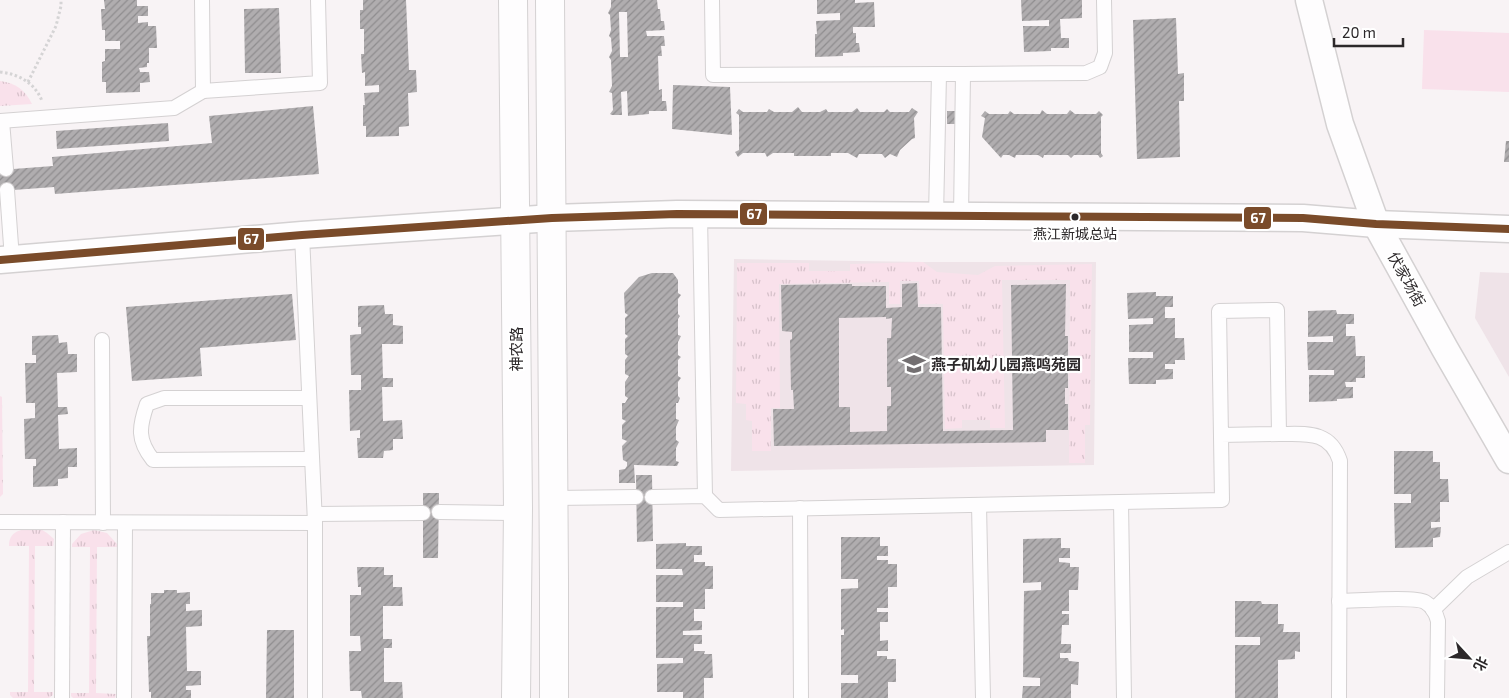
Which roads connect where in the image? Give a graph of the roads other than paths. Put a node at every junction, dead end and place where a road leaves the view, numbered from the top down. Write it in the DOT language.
graph roads {
  1 [pos="202,0"];
  2 [pos="318,0"];
  3 [pos="513,0"];
  4 [pos="550,0"];
  5 [pos="712,0"];
  6 [pos="1104,0"];
  7 [pos="1309,0"];
  8 [pos="939,74"];
  9 [pos="963,74"];
  10 [pos="204,91"];
  11 [pos="1,121"];
  12 [pos="6,169"];
  13 [pos="7,190"];
  14 [pos="700,215"];
  15 [pos="949,216"];
  16 [pos="552,218"];
  17 [pos="516,220"];
  18 [pos="1376,224"];
  19 [pos="1509,229"];
  20 [pos="302,235"];
  21 [pos="6,259"];
  22 [pos="102,340"];
  23 [pos="309,398"];
  24 [pos="1279,434"];
  25 [pos="1221,435"];
  26 [pos="312,459"];
  27 [pos="1509,460"];
  28 [pos="704,496"];
  29 [pos="636,497"];
  30 [pos="652,497"];
  31 [pos="554,498"];
  32 [pos="1122,502"];
  33 [pos="979,504"];
  34 [pos="800,508"];
  35 [pos="439,512"];
  36 [pos="423,513"];
  37 [pos="517,513"];
  38 [pos="315,518"];
  39 [pos="0,522"];
  40 [pos="63,522"];
  41 [pos="102,523"];
  42 [pos="125,523"];
  43 [pos="1509,552"];
  44 [pos="1339,601"];
  45 [pos="1433,610"];
  46 [pos="62,698"];
  47 [pos="124,698"];
  48 [pos="315,698"];
  49 [pos="516,698"];
  50 [pos="554,698"];
  51 [pos="801,698"];
  52 [pos="983,698"];
  53 [pos="1124,698"];
  54 [pos="1338,698"];
  55 [pos="1437,698"];
  1 -- 10 [label="lane"];
  2 -- 10 [label="lane"];
  3 -- 17 [label="street, 神农路"];
  4 -- 16 [label="street"];
  5 -- 8 [label="lane"];
  6 -- 9 [label="lane"];
  7 -- 18 [label="street, 伏家场街"];
  8 -- 9 [label="lane"];
  8 -- 15 [label="lane"];
  9 -- 15 [label="lane"];
  10 -- 11 [label="lane"];
  11 -- 12 [label="lane"];
  13 -- 21 [label="lane"];
  14 -- 15 [label="street"];
  14 -- 16 [label="street"];
  14 -- 28 [label="lane"];
  15 -- 18 [label="street"];
  16 -- 17 [label="street"];
  16 -- 31 [label="street"];
  17 -- 20 [label="street"];
  17 -- 37 [label="street, 神农路"];
  18 -- 19 [label="street"];
  18 -- 27 [label="street, 伏家场街"];
  20 -- 21 [label="street"];
  20 -- 23 [label="lane"];
  22 -- 41 [label="lane"];
  23 -- 26 [label="lane"];
  23 -- 26 [label="lane"];
  24 -- 25 [label="lane"];
  24 -- 25 [label="lane"];
  24 -- 44 [label="lane"];
  25 -- 32 [label="lane"];
  26 -- 38 [label="lane"];
  28 -- 30 [label="lane"];
  28 -- 34 [label="lane"];
  29 -- 31 [label="lane"];
  31 -- 50 [label="street"];
  32 -- 33 [label="lane"];
  32 -- 53 [label="lane"];
  33 -- 34 [label="lane"];
  33 -- 52 [label="lane"];
  34 -- 51 [label="lane"];
  35 -- 37 [label="lane"];
  36 -- 38 [label="lane"];
  37 -- 49 [label="street, 神农路"];
  38 -- 42 [label="lane"];
  38 -- 48 [label="lane"];
  39 -- 40 [label="lane"];
  40 -- 41 [label="lane"];
  40 -- 46 [label="lane"];
  41 -- 42 [label="lane"];
  42 -- 47 [label="lane"];
  43 -- 45 [label="lane"];
  44 -- 45 [label="lane"];
  44 -- 54 [label="lane"];
  45 -- 55 [label="lane"];
}
